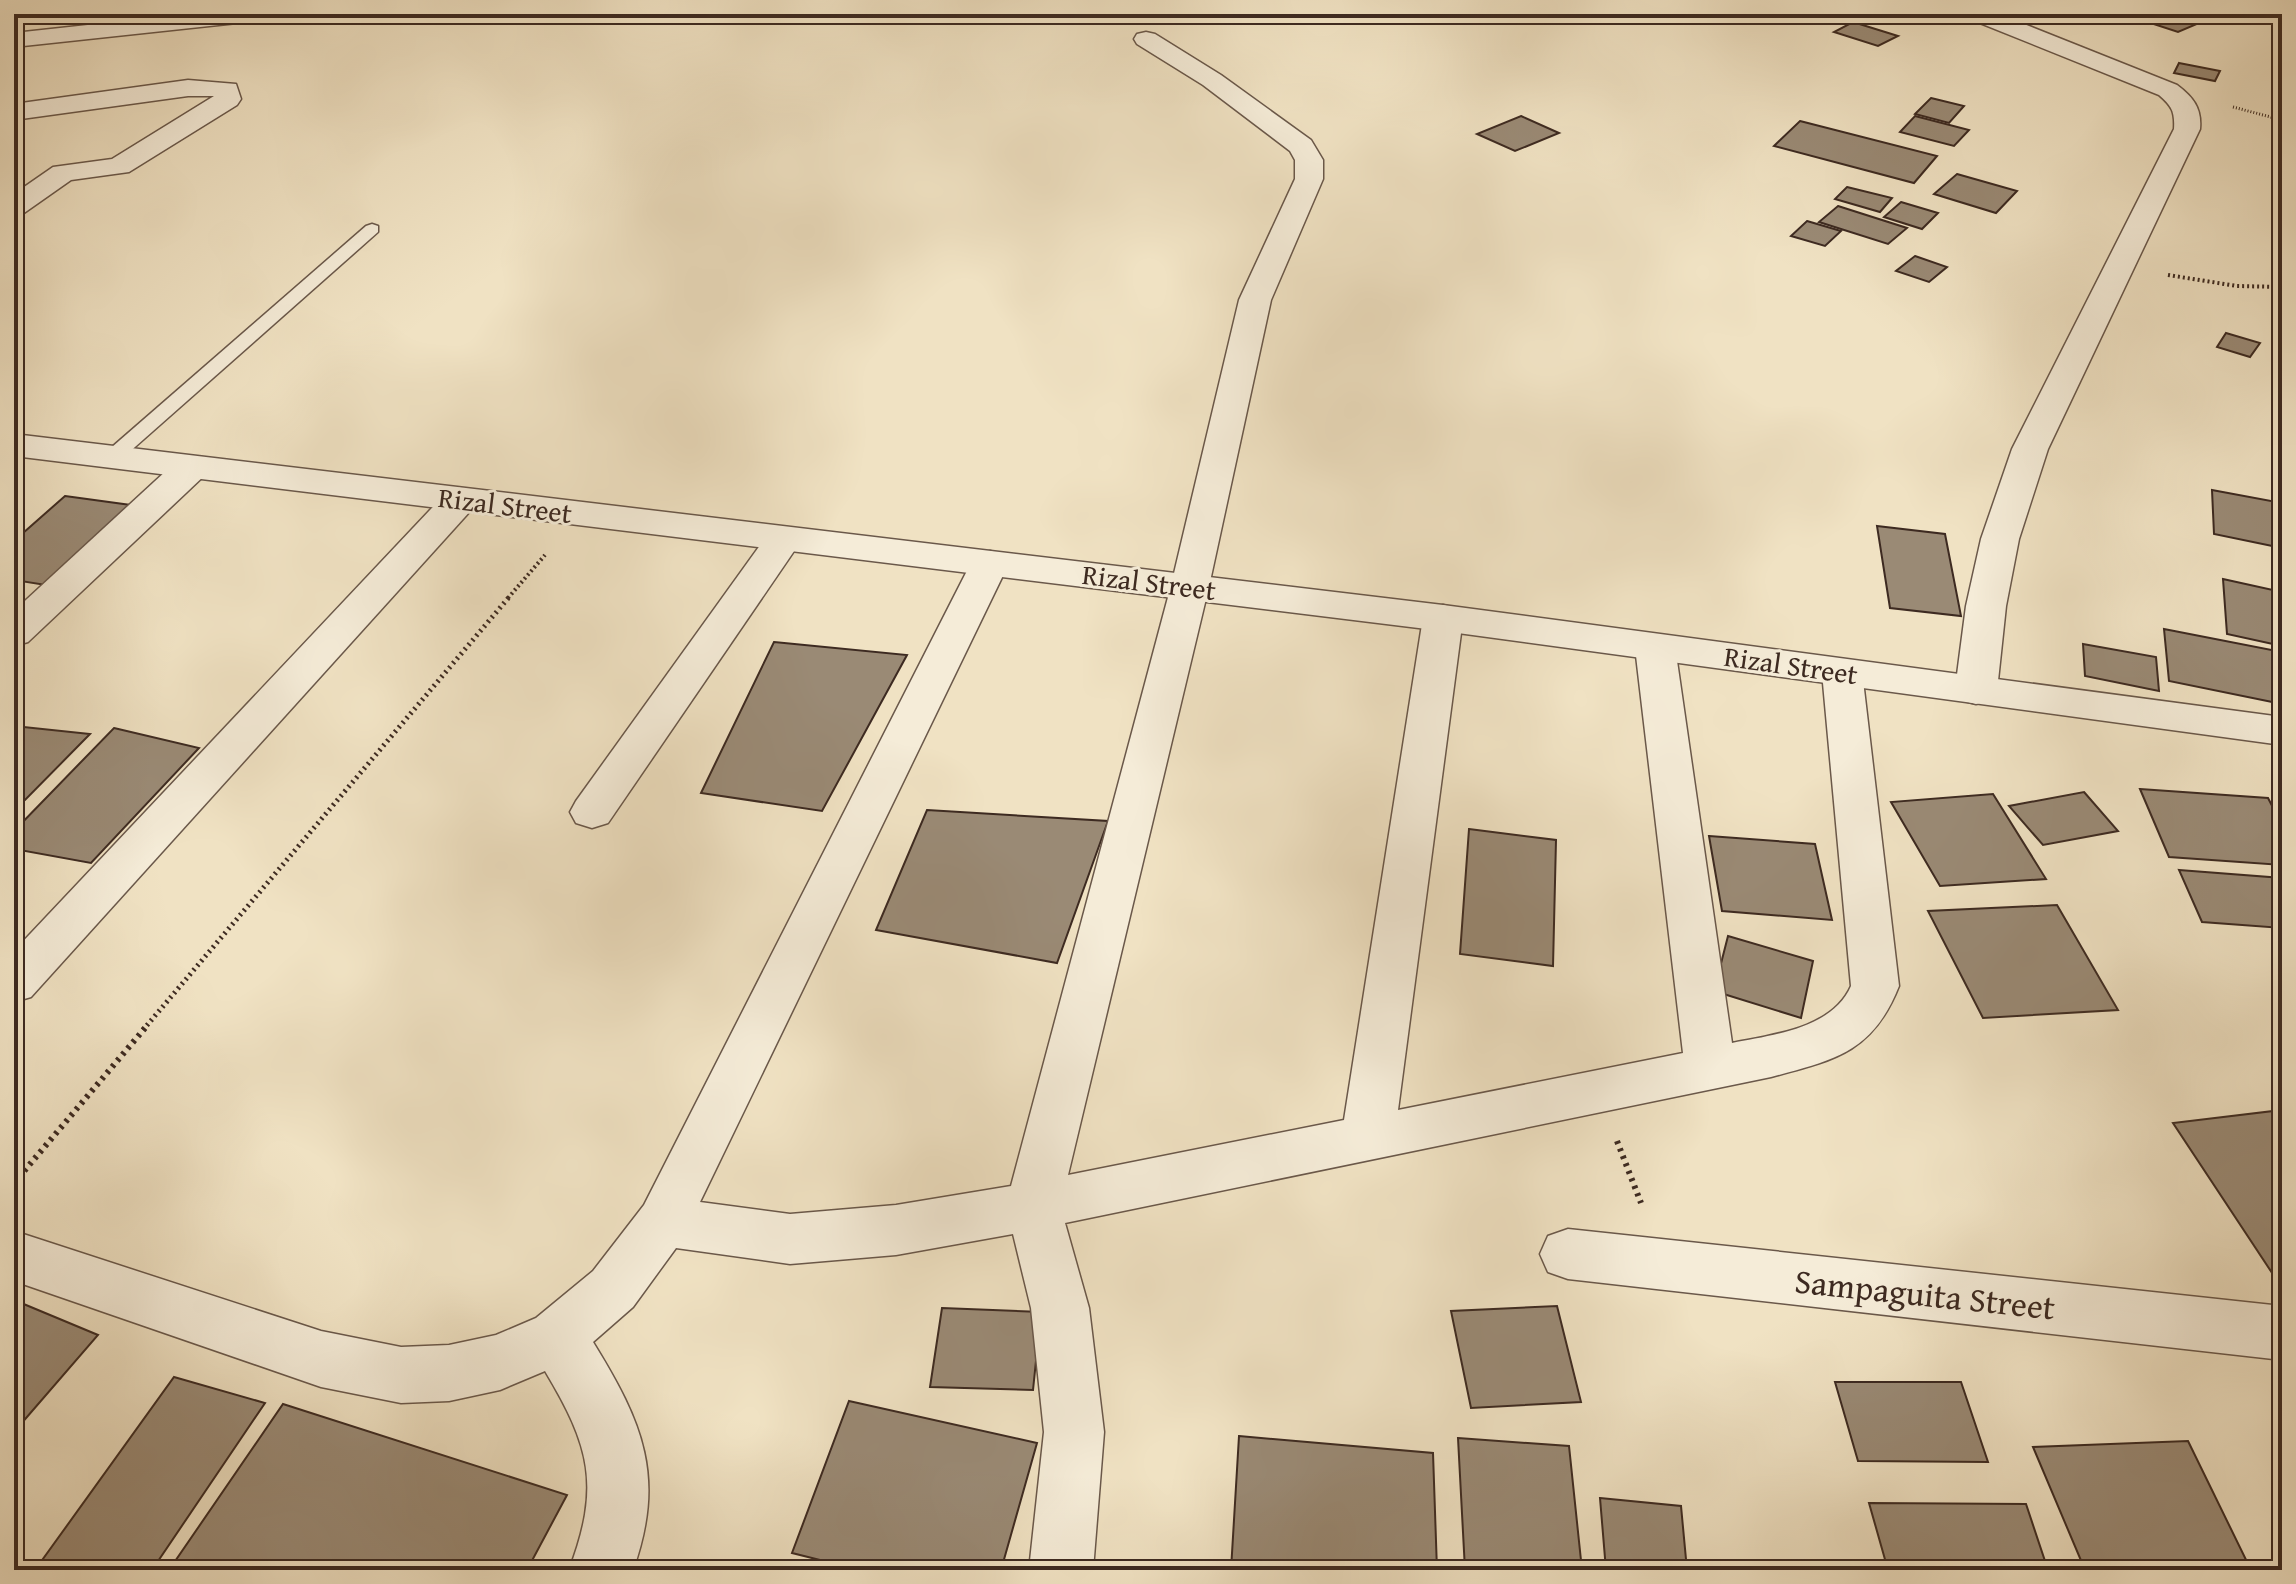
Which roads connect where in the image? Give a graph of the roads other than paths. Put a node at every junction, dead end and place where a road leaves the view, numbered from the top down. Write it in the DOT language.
graph roads {
  1 [pos="1978,14"];
  2 [pos="248,15"];
  3 [pos="1146,39"];
  4 [pos="14,40"];
  5 [pos="14,112"];
  6 [pos="14,207"];
  7 [pos="372,229"];
  8 [pos="14,445"];
  9 [pos="111,458"];
  10 [pos="192,467"];
  11 [pos="460,500"];
  12 [pos="784,538"];
  13 [pos="990,563"];
  14 [pos="1190,586"];
  15 [pos="1443,618"];
  16 [pos="14,633"];
  17 [pos="1655,647"];
  18 [pos="1842,672"];
  19 [pos="1976,690"];
  20 [pos="2282,731"];
  21 [pos="592,812"];
  22 [pos="14,983"];
  23 [pos="1710,1069"];
  24 [pos="1368,1138"];
  25 [pos="1033,1206"];
  26 [pos="663,1222"];
  27 [pos="1568,1254"];
  28 [pos="14,1256"];
  29 [pos="2282,1333"];
  30 [pos="557,1337"];
  31 [pos="601,1570"];
  32 [pos="1061,1570"];
  1 -- 19 [label="street"];
  2 -- 4 [label="street"];
  3 -- 14 [label="street"];
  5 -- 6 [label="street"];
  7 -- 9 [label="lane"];
  8 -- 9 [label="street, Rizal Street"];
  9 -- 10 [label="street, Rizal Street"];
  10 -- 11 [label="street, Rizal Street"];
  10 -- 16 [label="street"];
  11 -- 12 [label="street, Rizal Street"];
  11 -- 22 [label="street"];
  12 -- 13 [label="street, Rizal Street"];
  12 -- 21 [label="street"];
  13 -- 14 [label="street, Rizal Street"];
  13 -- 26 [label="street"];
  14 -- 15 [label="street, Rizal Street"];
  14 -- 25 [label="street"];
  15 -- 17 [label="street, Rizal Street"];
  15 -- 24 [label="street"];
  17 -- 18 [label="street, Rizal Street"];
  17 -- 23 [label="street"];
  18 -- 19 [label="street, Rizal Street"];
  18 -- 23 [label="street"];
  19 -- 20 [label="street, Rizal Street"];
  23 -- 24 [label="street"];
  24 -- 25 [label="street"];
  25 -- 26 [label="street"];
  25 -- 32 [label="street"];
  26 -- 30 [label="street"];
  27 -- 29 [label="street, Sampaguita Street"];
  28 -- 30 [label="street"];
  30 -- 31 [label="street"];
}
